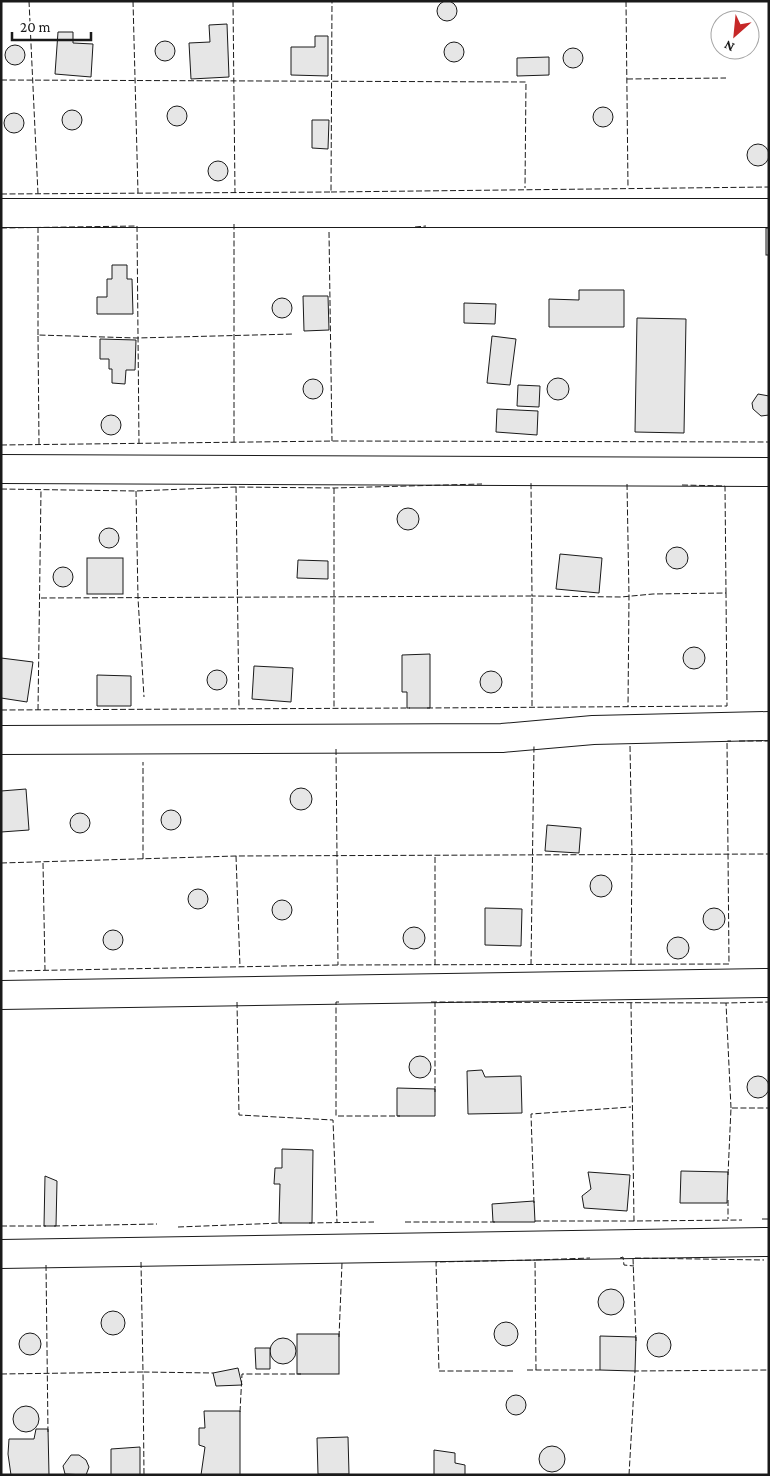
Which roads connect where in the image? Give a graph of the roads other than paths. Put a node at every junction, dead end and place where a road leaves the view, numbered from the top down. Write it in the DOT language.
graph roads {
  1 [pos="1,213"];
  2 [pos="769,213"];
  3 [pos="1,469"];
  4 [pos="769,472"];
  5 [pos="769,726"];
  6 [pos="1,740"];
  7 [pos="769,983"];
  8 [pos="1,995"];
  9 [pos="769,1242"];
  10 [pos="1,1254"];
  1 -- 2 [label="street"];
  3 -- 4 [label="street"];
  5 -- 6 [label="street"];
  7 -- 8 [label="street"];
  9 -- 10 [label="street"];
}
